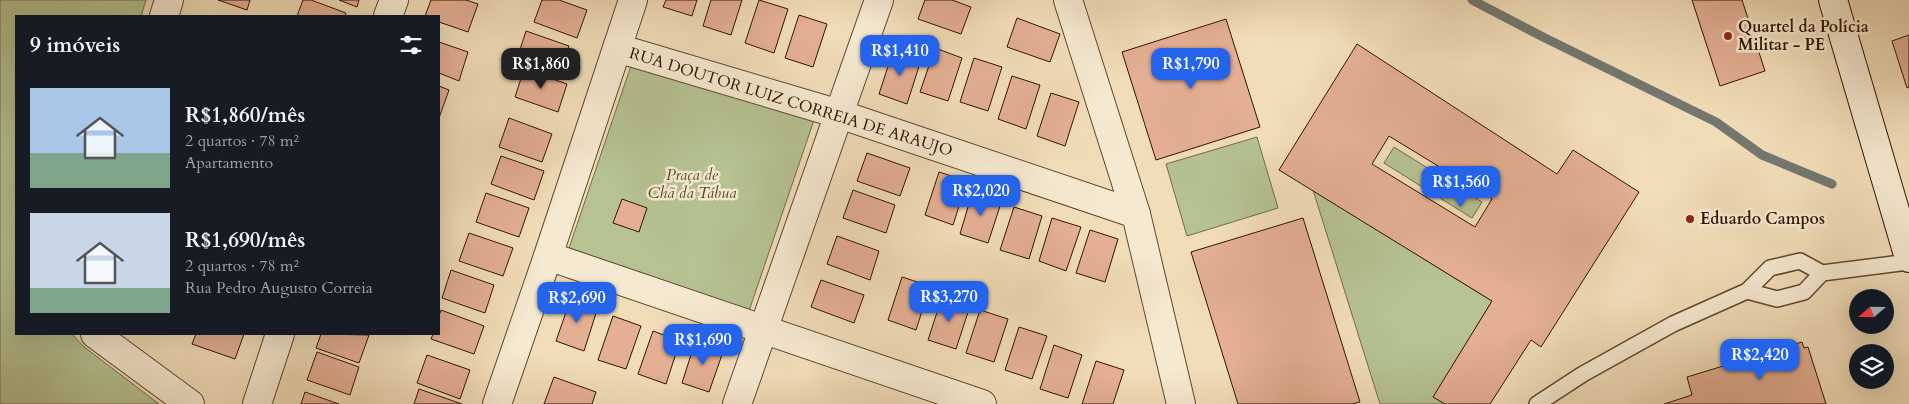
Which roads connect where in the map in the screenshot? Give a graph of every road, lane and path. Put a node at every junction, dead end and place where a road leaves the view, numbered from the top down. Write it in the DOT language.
graph roads {
  1 [pos="169,0"];
  2 [pos="394,0"];
  3 [pos="633,0"];
  4 [pos="879,0"];
  5 [pos="1068,0"];
  6 [pos="1833,0"];
  7 [pos="164,15"];
  8 [pos="388,15"];
  9 [pos="617,48"];
  10 [pos="839,114"];
  11 [pos="1136,214"];
  12 [pos="1904,226"];
  13 [pos="548,256"];
  14 [pos="1909,258"];
  15 [pos="1909,262"];
  16 [pos="1822,273"];
  17 [pos="1747,291"];
  18 [pos="764,329"];
  19 [pos="96,335"];
  20 [pos="280,335"];
  21 [pos="190,404"];
  22 [pos="257,404"];
  23 [pos="497,404"];
  24 [pos="737,404"];
  25 [pos="980,404"];
  26 [pos="1181,404"];
  27 [pos="1537,404"];
  1 -- 7 [label="street"];
  2 -- 8 [label="street"];
  3 -- 9 [label="street"];
  4 -- 10 [label="street"];
  5 -- 11 [label="street"];
  6 -- 12 [label="street"];
  9 -- 10 [label="street, RUA DOUTOR LUIZ CORREIA DE ARAUJO"];
  9 -- 13 [label="street"];
  10 -- 11 [label="street, RUA DOUTOR LUIZ CORREIA DE ARAUJO"];
  10 -- 18 [label="street"];
  11 -- 26 [label="street"];
  12 -- 14 [label="street"];
  13 -- 18 [label="street"];
  13 -- 23 [label="street"];
  15 -- 16 [label="lane"];
  16 -- 17 [label="lane"];
  16 -- 17 [label="lane"];
  17 -- 27 [label="lane"];
  18 -- 24 [label="street"];
  18 -- 25 [label="street"];
  19 -- 21 [label="street"];
  20 -- 22 [label="street"];
}
